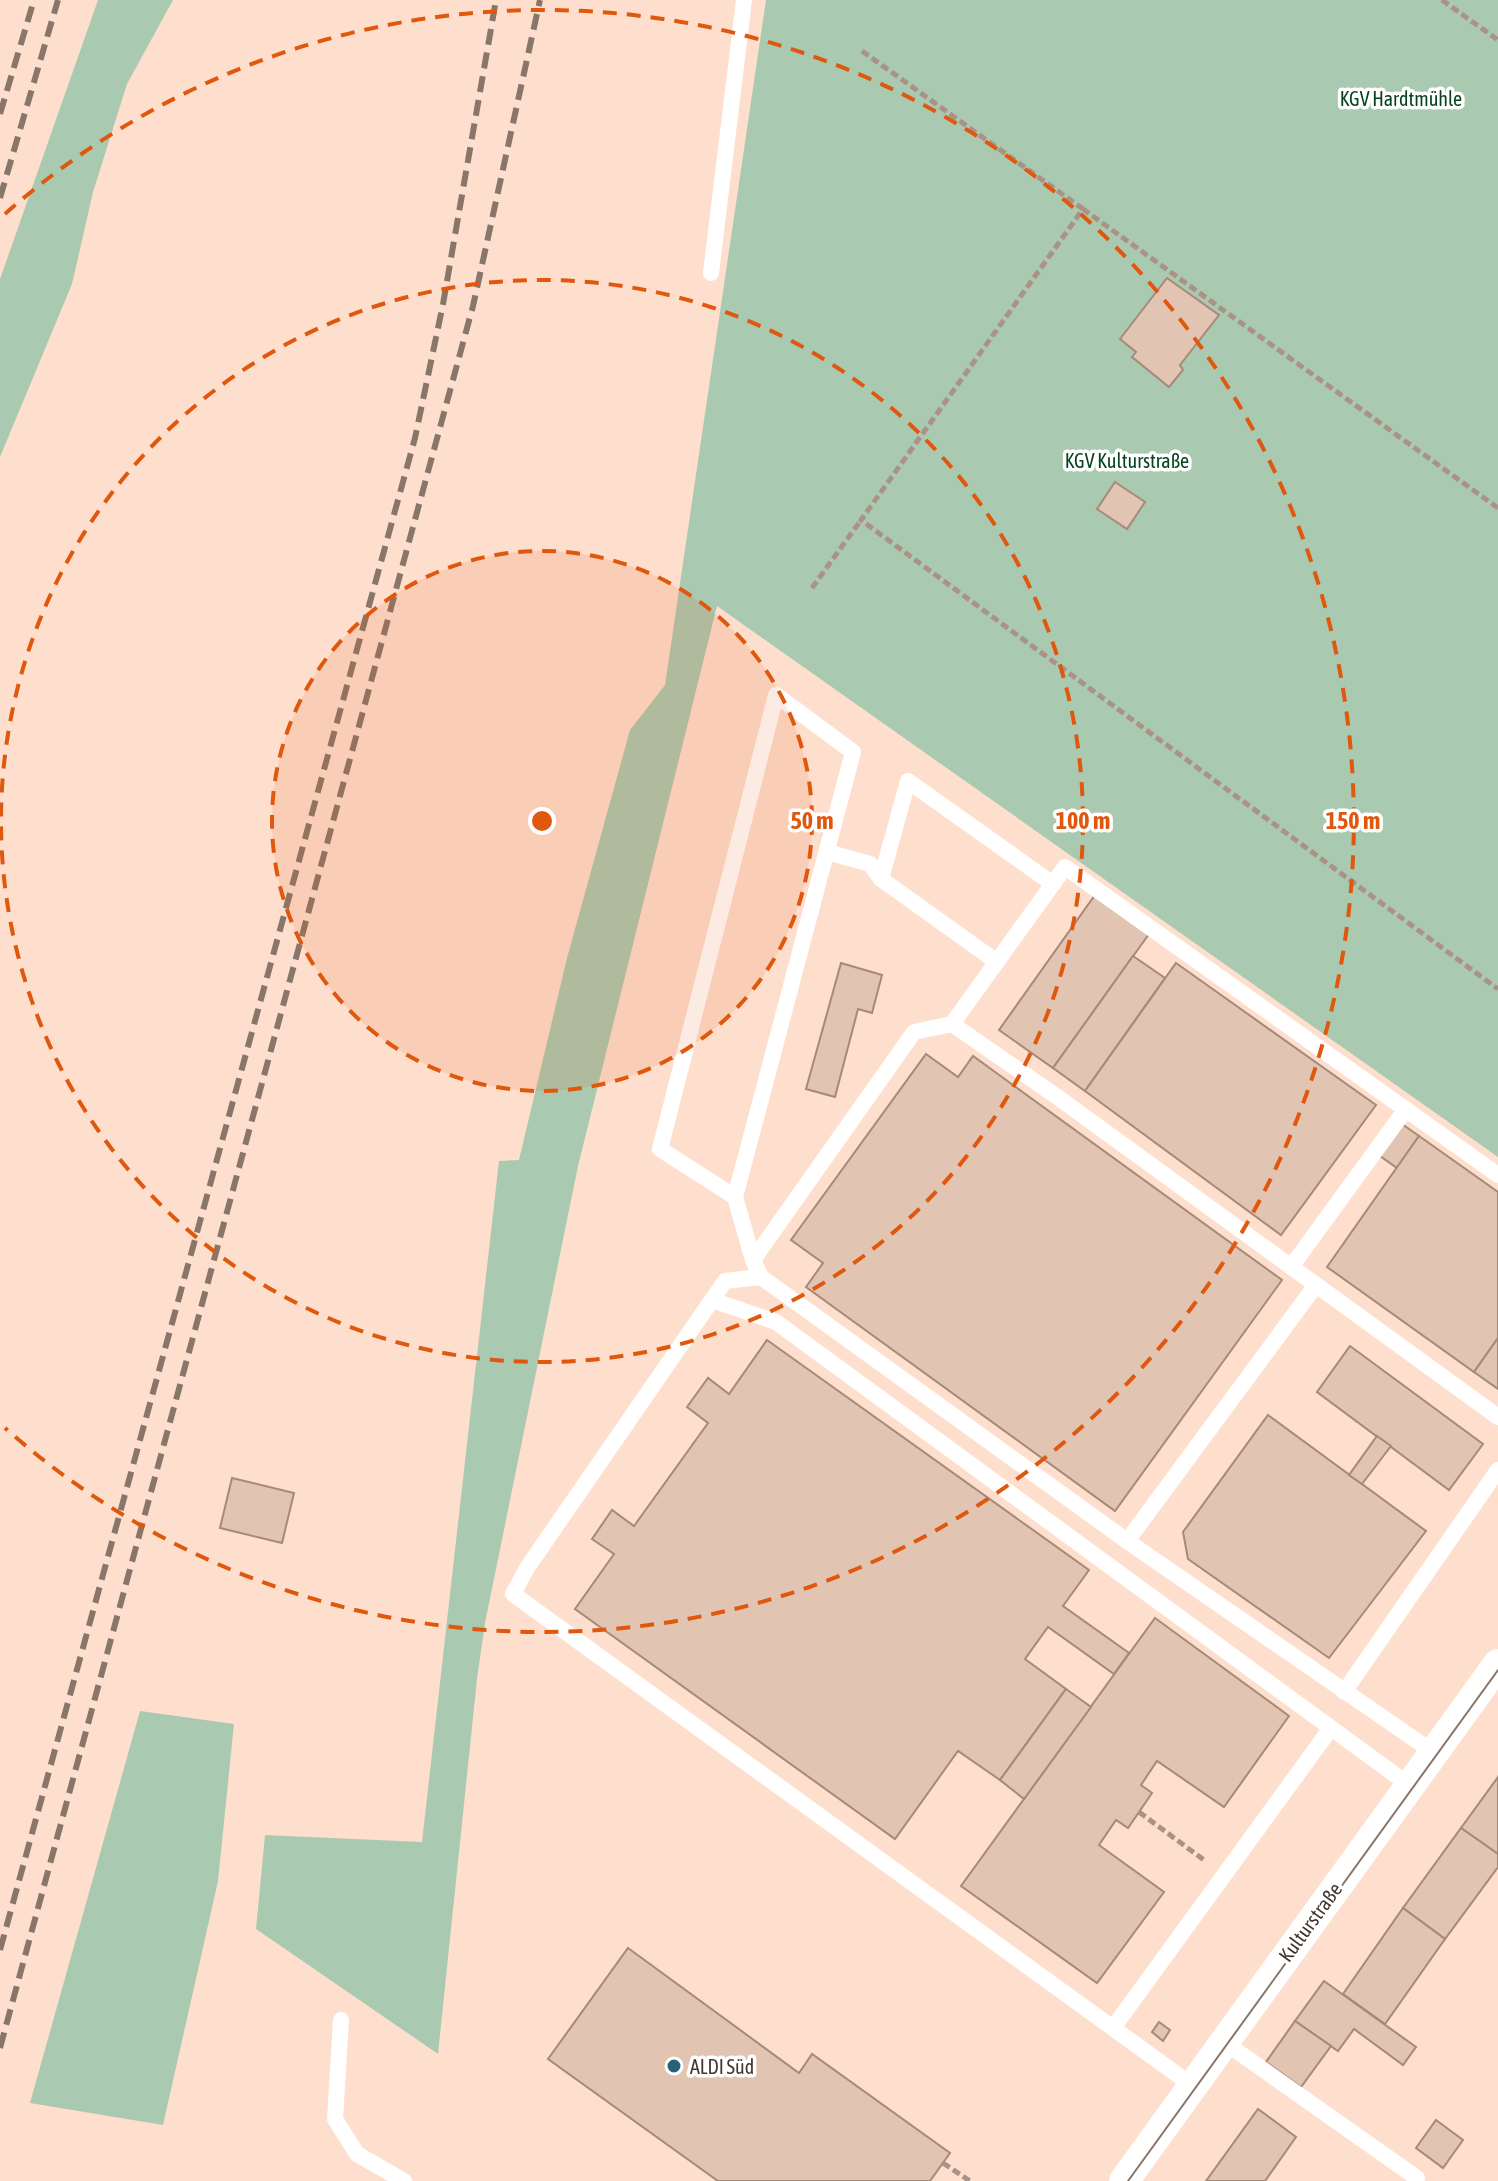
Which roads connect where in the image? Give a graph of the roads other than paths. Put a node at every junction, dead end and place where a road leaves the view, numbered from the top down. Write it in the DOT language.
graph roads {
  1 [pos="744,0"];
  2 [pos="711,273"];
  3 [pos="827,852"];
  4 [pos="881,879"];
  5 [pos="1053,884"];
  6 [pos="997,962"];
  7 [pos="952,1024"];
  8 [pos="1406,1109"];
  9 [pos="1498,1175"];
  10 [pos="735,1197"];
  11 [pos="753,1260"];
  12 [pos="1291,1267"];
  13 [pos="761,1277"];
  14 [pos="1316,1285"];
  15 [pos="712,1300"];
  16 [pos="1498,1417"];
  17 [pos="1498,1470"];
  18 [pos="1127,1541"];
  19 [pos="1498,1664"];
  20 [pos="1344,1692"];
  21 [pos="1331,1728"];
  22 [pos="1433,1752"];
  23 [pos="1409,1785"];
  24 [pos="341,2020"];
  25 [pos="1113,2028"];
  26 [pos="1224,2042"];
  27 [pos="1193,2086"];
  28 [pos="1417,2178"];
  29 [pos="404,2181"];
  30 [pos="1124,2181"];
  1 -- 2 [label="lane"];
  3 -- 4 [label="lane"];
  3 -- 10 [label="lane"];
  3 -- 10 [label="lane"];
  4 -- 5 [label="lane"];
  4 -- 6 [label="lane"];
  5 -- 6 [label="lane"];
  5 -- 8 [label="lane"];
  6 -- 7 [label="lane"];
  7 -- 11 [label="lane"];
  7 -- 12 [label="lane"];
  8 -- 9 [label="lane"];
  8 -- 12 [label="lane"];
  10 -- 11 [label="lane"];
  11 -- 13 [label="lane"];
  12 -- 14 [label="lane"];
  13 -- 15 [label="lane"];
  13 -- 18 [label="lane"];
  14 -- 16 [label="lane"];
  14 -- 18 [label="lane"];
  15 -- 21 [label="lane"];
  15 -- 25 [label="lane"];
  17 -- 20 [label="lane"];
  18 -- 20 [label="lane"];
  19 -- 22 [label="street, Kulturstraße"];
  20 -- 22 [label="lane"];
  21 -- 23 [label="lane"];
  21 -- 25 [label="lane"];
  22 -- 23 [label="street, Kulturstraße"];
  23 -- 26 [label="street, Kulturstraße"];
  24 -- 29 [label="lane"];
  25 -- 27 [label="lane"];
  26 -- 27 [label="street, Kulturstraße"];
  26 -- 28 [label="lane"];
  27 -- 30 [label="street, Kulturstraße"];
}
